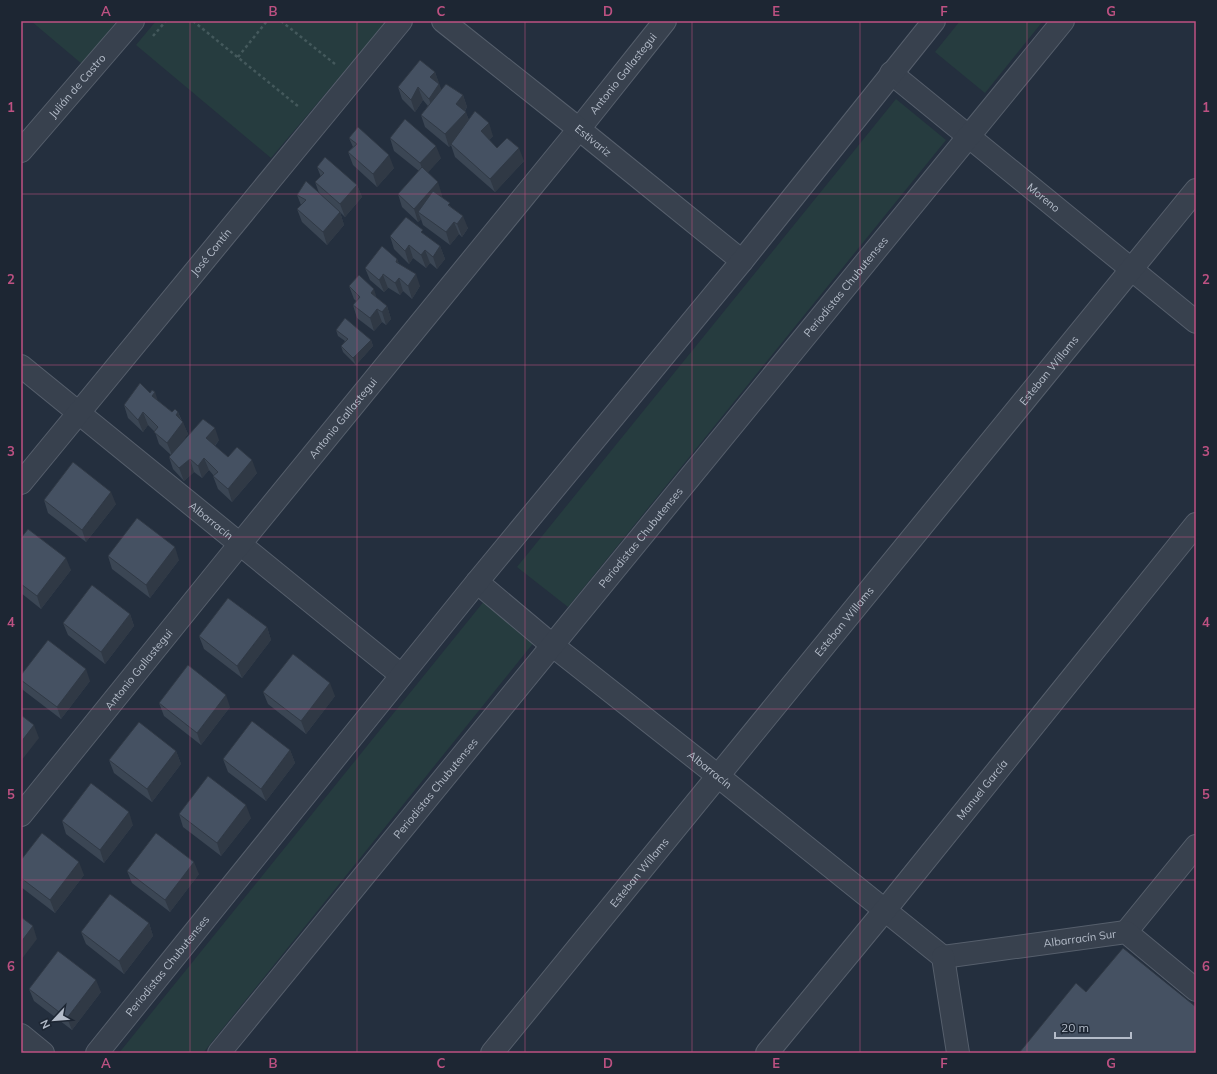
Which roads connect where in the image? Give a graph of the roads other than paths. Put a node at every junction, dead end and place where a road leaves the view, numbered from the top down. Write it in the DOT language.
graph roads {
  1 [pos="133,21"];
  2 [pos="401,21"];
  3 [pos="443,21"];
  4 [pos="665,21"];
  5 [pos="934,21"];
  6 [pos="1063,21"];
  7 [pos="891,73"];
  8 [pos="579,129"];
  9 [pos="968,136"];
  10 [pos="21,151"];
  11 [pos="1196,190"];
  12 [pos="742,262"];
  13 [pos="1131,269"];
  14 [pos="1196,322"];
  15 [pos="21,366"];
  16 [pos="78,413"];
  17 [pos="21,483"];
  18 [pos="1196,524"];
  19 [pos="240,544"];
  20 [pos="477,582"];
  21 [pos="552,645"];
  22 [pos="401,675"];
  23 [pos="718,776"];
  24 [pos="21,815"];
  25 [pos="1196,846"];
  26 [pos="885,910"];
  27 [pos="1126,932"];
  28 [pos="943,957"];
  29 [pos="1196,990"];
  30 [pos="21,1035"];
  31 [pos="44,1053"];
  32 [pos="97,1053"];
  33 [pos="219,1053"];
  34 [pos="492,1053"];
  35 [pos="767,1053"];
  36 [pos="958,1053"];
  1 -- 10 [label="street, Julián de Castro"];
  2 -- 16 [label="street, José Contín"];
  3 -- 8 [label="street, Estivariz"];
  4 -- 8 [label="street, Antonio Gallastegui"];
  5 -- 7 [label="street, Periodistas Chubutenses"];
  6 -- 9 [label="street, Periodistas Chubutenses"];
  7 -- 9 [label="street, Moreno"];
  7 -- 12 [label="street, Periodistas Chubutenses"];
  8 -- 12 [label="street, Estivariz"];
  8 -- 19 [label="street, Antonio Gallastegui"];
  9 -- 13 [label="street, Moreno"];
  9 -- 21 [label="street, Periodistas Chubutenses"];
  11 -- 13 [label="street, Esteban Willams"];
  12 -- 20 [label="street, Periodistas Chubutenses"];
  13 -- 14 [label="street, Moreno"];
  13 -- 23 [label="street, Esteban Willams"];
  15 -- 16 [label="street, Albarracín"];
  16 -- 17 [label="street, José Contín"];
  16 -- 19 [label="street, Albarracín"];
  18 -- 26 [label="street, Manuel García"];
  19 -- 22 [label="street, Albarracín"];
  19 -- 24 [label="street, Antonio Gallastegui"];
  20 -- 21 [label="street, Albarracín"];
  20 -- 22 [label="street, Periodistas Chubutenses"];
  21 -- 23 [label="street, Albarracín"];
  21 -- 33 [label="street, Periodistas Chubutenses"];
  22 -- 32 [label="street, Periodistas Chubutenses"];
  23 -- 26 [label="street, Albarracín"];
  23 -- 34 [label="street, Esteban Willams"];
  25 -- 27 [label="street"];
  26 -- 28 [label="street, Albarracín"];
  26 -- 35 [label="street, Manuel García"];
  27 -- 28 [label="street, Albarracín Sur"];
  27 -- 29 [label="street, Albarracín Sur"];
  28 -- 36 [label="street"];
  30 -- 31 [label="street"];
}
